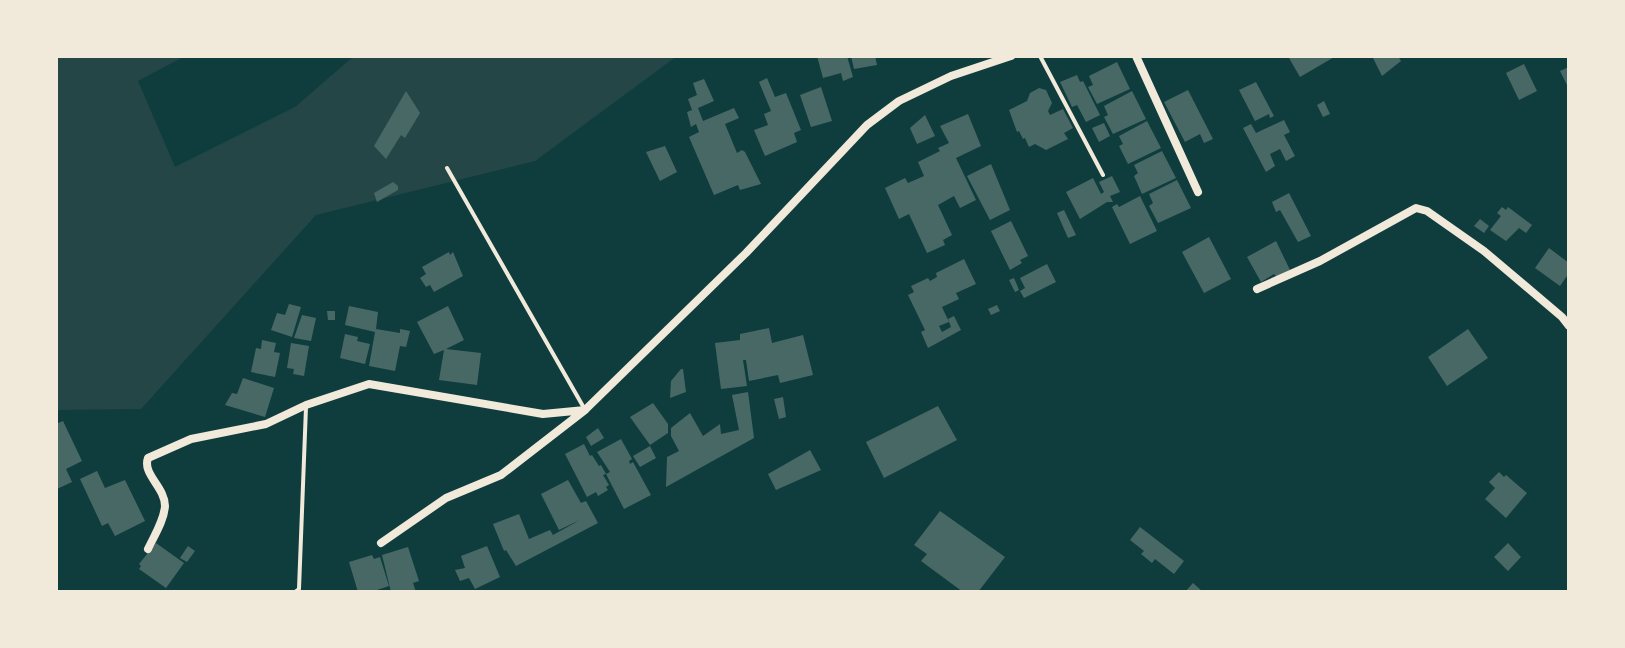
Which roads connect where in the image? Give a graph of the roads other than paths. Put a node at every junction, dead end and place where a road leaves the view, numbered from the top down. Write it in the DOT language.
graph roads {
  1 [pos="1011,56"];
  2 [pos="1040,56"];
  3 [pos="1136,56"];
  4 [pos="447,168"];
  5 [pos="1103,175"];
  6 [pos="1198,192"];
  7 [pos="1257,289"];
  8 [pos="1569,326"];
  9 [pos="306,405"];
  10 [pos="585,410"];
  11 [pos="381,543"];
  12 [pos="148,549"];
  13 [pos="295,592"];
  1 -- 10 [label="street"];
  2 -- 5 [label="lane"];
  3 -- 6 [label="street"];
  4 -- 10 [label="lane"];
  7 -- 8 [label="street"];
  9 -- 10 [label="street"];
  9 -- 12 [label="street"];
  9 -- 13 [label="lane"];
  10 -- 11 [label="street"];
}
